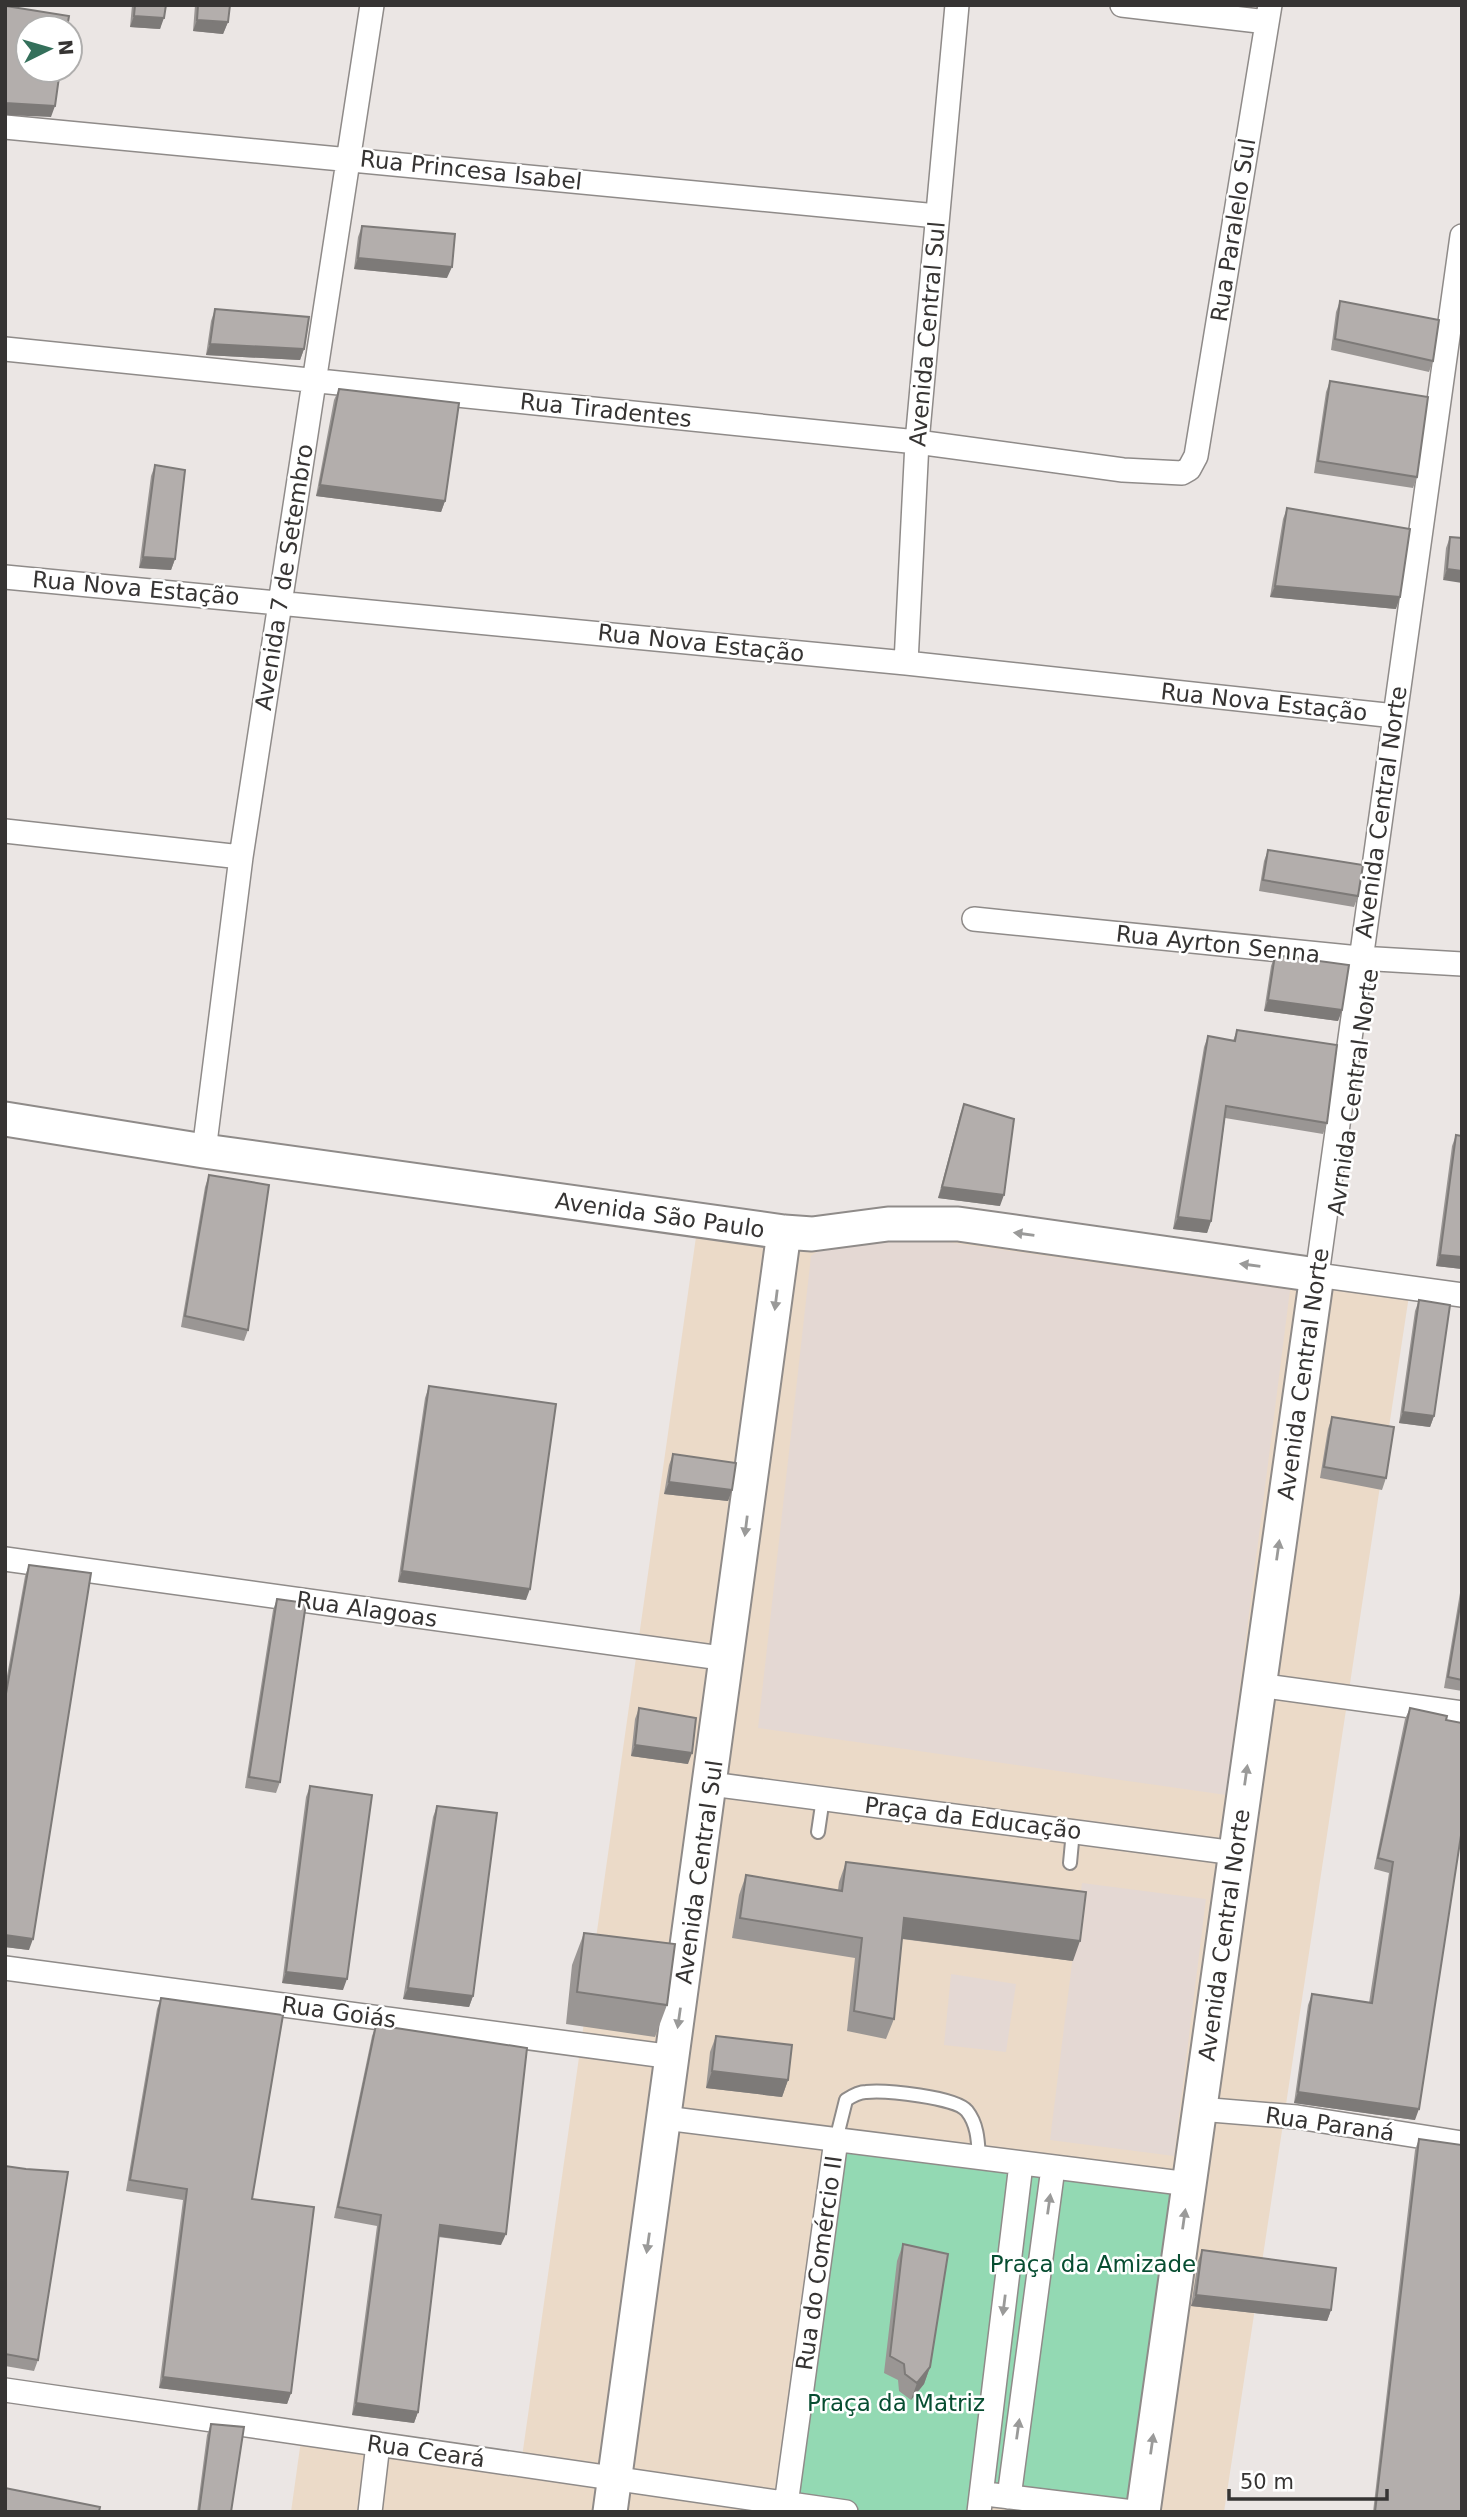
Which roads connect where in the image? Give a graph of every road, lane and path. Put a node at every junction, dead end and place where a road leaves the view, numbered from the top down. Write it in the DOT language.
graph roads {
  1 [pos="372,5"];
  2 [pos="957,5"];
  3 [pos="1122,5"];
  4 [pos="1268,13"];
  5 [pos="5,127"];
  6 [pos="347,158"];
  7 [pos="937,216"];
  8 [pos="1462,236"];
  9 [pos="1462,325"];
  10 [pos="5,349"];
  11 [pos="313,380"];
  12 [pos="917,442"];
  13 [pos="1196,456"];
  14 [pos="5,577"];
  15 [pos="281,601"];
  16 [pos="906,663"];
  17 [pos="1395,716"];
  18 [pos="5,831"];
  19 [pos="241,857"];
  20 [pos="974,919"];
  21 [pos="1366,959"];
  22 [pos="1462,964"];
  23 [pos="5,1118"];
  24 [pos="204,1151"];
  25 [pos="784,1232"];
  26 [pos="1320,1278"];
  27 [pos="1462,1295"];
  28 [pos="1462,1304"];
  29 [pos="5,1559"];
  30 [pos="729,1659"];
  31 [pos="1259,1685"];
  32 [pos="1462,1713"];
  33 [pos="711,1784"];
  34 [pos="823,1798"];
  35 [pos="1073,1831"];
  36 [pos="818,1832"];
  37 [pos="1235,1853"];
  38 [pos="1070,1863"];
  39 [pos="5,1968"];
  40 [pos="673,2057"];
  41 [pos="1199,2109"];
  42 [pos="665,2118"];
  43 [pos="836,2140"];
  44 [pos="1462,2143"];
  45 [pos="979,2158"];
  46 [pos="1021,2164"];
  47 [pos="1054,2168"];
  48 [pos="1189,2184"];
  49 [pos="5,2390"];
  50 [pos="378,2444"];
  51 [pos="615,2479"];
  52 [pos="1009,2497"];
  53 [pos="980,2502"];
  54 [pos="785,2507"];
  55 [pos="370,2512"];
  56 [pos="610,2512"];
  57 [pos="846,2512"];
  58 [pos="1133,2512"];
  59 [pos="1143,2512"];
  1 -- 6 [label="street, Avenida 7 de Setembro"];
  2 -- 7 [label="street, Avenida Central Sul"];
  3 -- 4 [label="street"];
  4 -- 13 [label="street, Rua Paralelo Sul"];
  5 -- 6 [label="street, Rua Princesa Isabel"];
  6 -- 7 [label="street, Rua Princesa Isabel"];
  6 -- 11 [label="street, Avenida 7 de Setembro"];
  7 -- 12 [label="street, Avenida Central Sul"];
  8 -- 17 [label="street, Avenida Central Norte"];
  9 -- 21 [label="street, Avrnida Central Norte"];
  10 -- 11 [label="street, Rua Tiradentes"];
  11 -- 12 [label="street, Rua Tiradentes"];
  11 -- 15 [label="street, Avenida 7 de Setembro"];
  12 -- 13 [label="street, Rua Tiradentes"];
  12 -- 16 [label="street, Avenida Central Sul"];
  14 -- 15 [label="street, Rua Nova Estação"];
  15 -- 16 [label="street, Rua Nova Estação"];
  15 -- 19 [label="street, Avenida 7 de Setembro"];
  16 -- 17 [label="street, Rua Nova Estação"];
  17 -- 21 [label="street, Avenida Central Norte"];
  18 -- 19 [label="street"];
  19 -- 24 [label="street, Avenida 7 de Setembro"];
  20 -- 21 [label="street, Rua Ayrton Senna"];
  21 -- 22 [label="street, Rua Ayrton Senna"];
  21 -- 26 [label="street, Avenida Central Norte"];
  23 -- 24 [label="main road, Avenida São Paulo"];
  24 -- 25 [label="main road, Avenida São Paulo"];
  26 -- 25 [label="main road, Avenida São Paulo, one-way"];
  25 -- 30 [label="main road, Avenida Central Sul, one-way"];
  26 -- 27 [label="street"];
  26 -- 28 [label="street"];
  31 -- 26 [label="main road, Avenida Central Norte, one-way"];
  29 -- 30 [label="street, Rua Alagoas"];
  30 -- 33 [label="main road, Avenida Central Sul"];
  31 -- 32 [label="street"];
  37 -- 31 [label="main road, Avenida Central Norte, one-way"];
  33 -- 34 [label="street, Praça da Educação"];
  33 -- 40 [label="main road, Avenida Central Sul, one-way"];
  34 -- 35 [label="street, Praça da Educação"];
  34 -- 36 [label="lane"];
  35 -- 37 [label="street, Praça da Educação"];
  35 -- 38 [label="lane"];
  37 -- 41 [label="main road, Avenida Central Norte"];
  39 -- 40 [label="street, Rua Goiás"];
  40 -- 42 [label="main road, Avenida Central Sul"];
  41 -- 44 [label="street, Rua Paraná"];
  41 -- 48 [label="main road, Avenida Central Norte"];
  42 -- 43 [label="street"];
  42 -- 51 [label="main road, Avenida Central Sul, one-way"];
  43 -- 45 [label="street"];
  43 -- 45 [label="lane"];
  43 -- 54 [label="street, Rua do Comércio II"];
  45 -- 46 [label="street"];
  46 -- 47 [label="street"];
  46 -- 53 [label="street, one-way"];
  47 -- 48 [label="street"];
  52 -- 47 [label="street, one-way"];
  59 -- 48 [label="main road, Avenida Central Norte, one-way"];
  49 -- 50 [label="street, Rua Ceará"];
  50 -- 51 [label="street, Rua Ceará"];
  50 -- 55 [label="street"];
  51 -- 54 [label="street, Rua Ceará"];
  51 -- 56 [label="main road, Avenida Central Sul"];
  52 -- 53 [label="street"];
  52 -- 58 [label="street"];
  54 -- 57 [label="street, Rua Ceará"];
}
